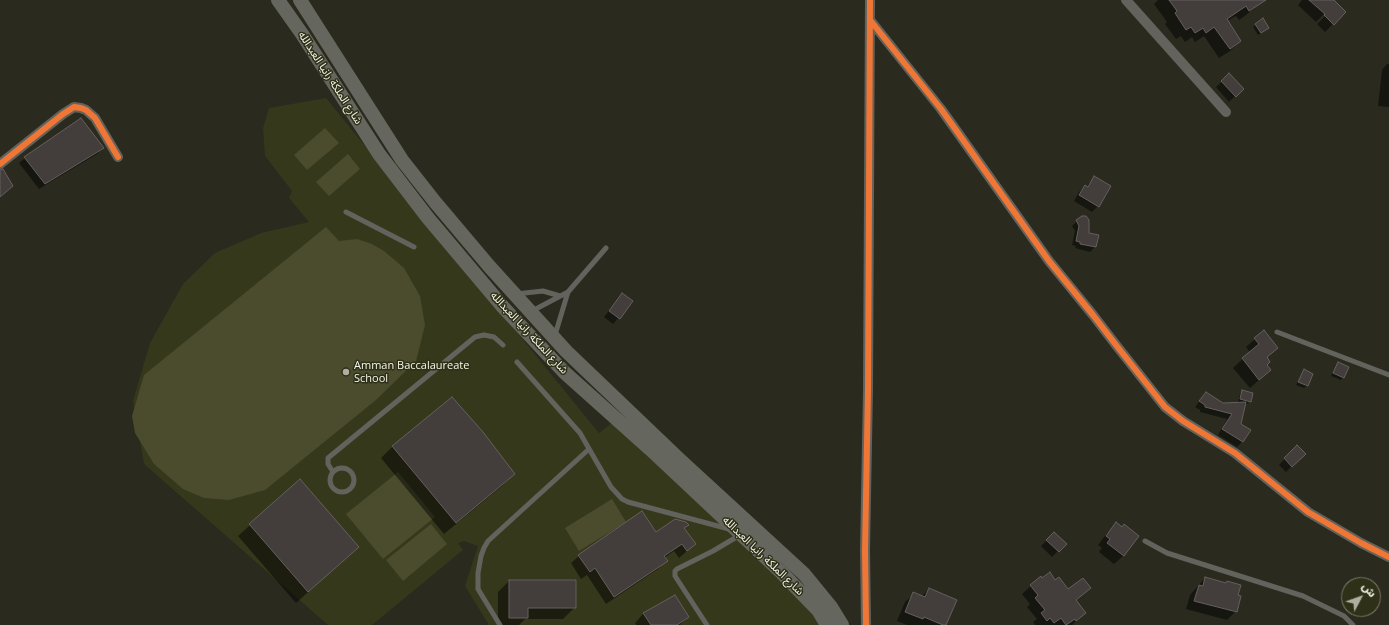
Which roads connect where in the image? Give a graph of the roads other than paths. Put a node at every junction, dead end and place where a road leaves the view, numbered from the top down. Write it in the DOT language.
graph roads {
  1 [pos="278,0"];
  2 [pos="300,0"];
  3 [pos="870,0"];
  4 [pos="1126,0"];
  5 [pos="870,20"];
  6 [pos="1226,112"];
  7 [pos="118,157"];
  8 [pos="0,164"];
  9 [pos="346,212"];
  10 [pos="414,247"];
  11 [pos="606,248"];
  12 [pos="568,292"];
  13 [pos="514,294"];
  14 [pos="560,296"];
  15 [pos="530,312"];
  16 [pos="1276,332"];
  17 [pos="554,338"];
  18 [pos="503,346"];
  19 [pos="517,362"];
  20 [pos="1389,375"];
  21 [pos="589,449"];
  22 [pos="333,472"];
  23 [pos="739,532"];
  24 [pos="1146,541"];
  25 [pos="1389,557"];
  26 [pos="500,625"];
  27 [pos="707,625"];
  28 [pos="827,625"];
  29 [pos="842,625"];
  30 [pos="866,625"];
  31 [pos="1354,625"];
  1 -- 23 [label="main road, شارع الملكة رانيا العبدالله"];
  2 -- 13 [label="main road, شارع الملكة رانيا العبدالله"];
  3 -- 5 [label="street"];
  4 -- 6 [label="street"];
  5 -- 25 [label="street"];
  5 -- 30 [label="street"];
  7 -- 8 [label="street"];
  9 -- 10 [label="lane"];
  11 -- 12 [label="lane"];
  12 -- 14 [label="lane"];
  12 -- 17 [label="lane"];
  13 -- 14 [label="lane"];
  13 -- 15 [label="main road, شارع الملكة رانيا العبدالله"];
  14 -- 15 [label="lane"];
  15 -- 17 [label="main road, شارع الملكة رانيا العبدالله"];
  16 -- 20 [label="lane"];
  17 -- 29 [label="main road, شارع الملكة رانيا العبدالله"];
  18 -- 22 [label="lane"];
  19 -- 21 [label="lane"];
  21 -- 23 [label="lane"];
  21 -- 26 [label="lane"];
  22 -- 22 [label="lane"];
  23 -- 27 [label="lane"];
  23 -- 28 [label="main road, شارع الملكة رانيا العبدالله"];
  24 -- 31 [label="lane"];
}
